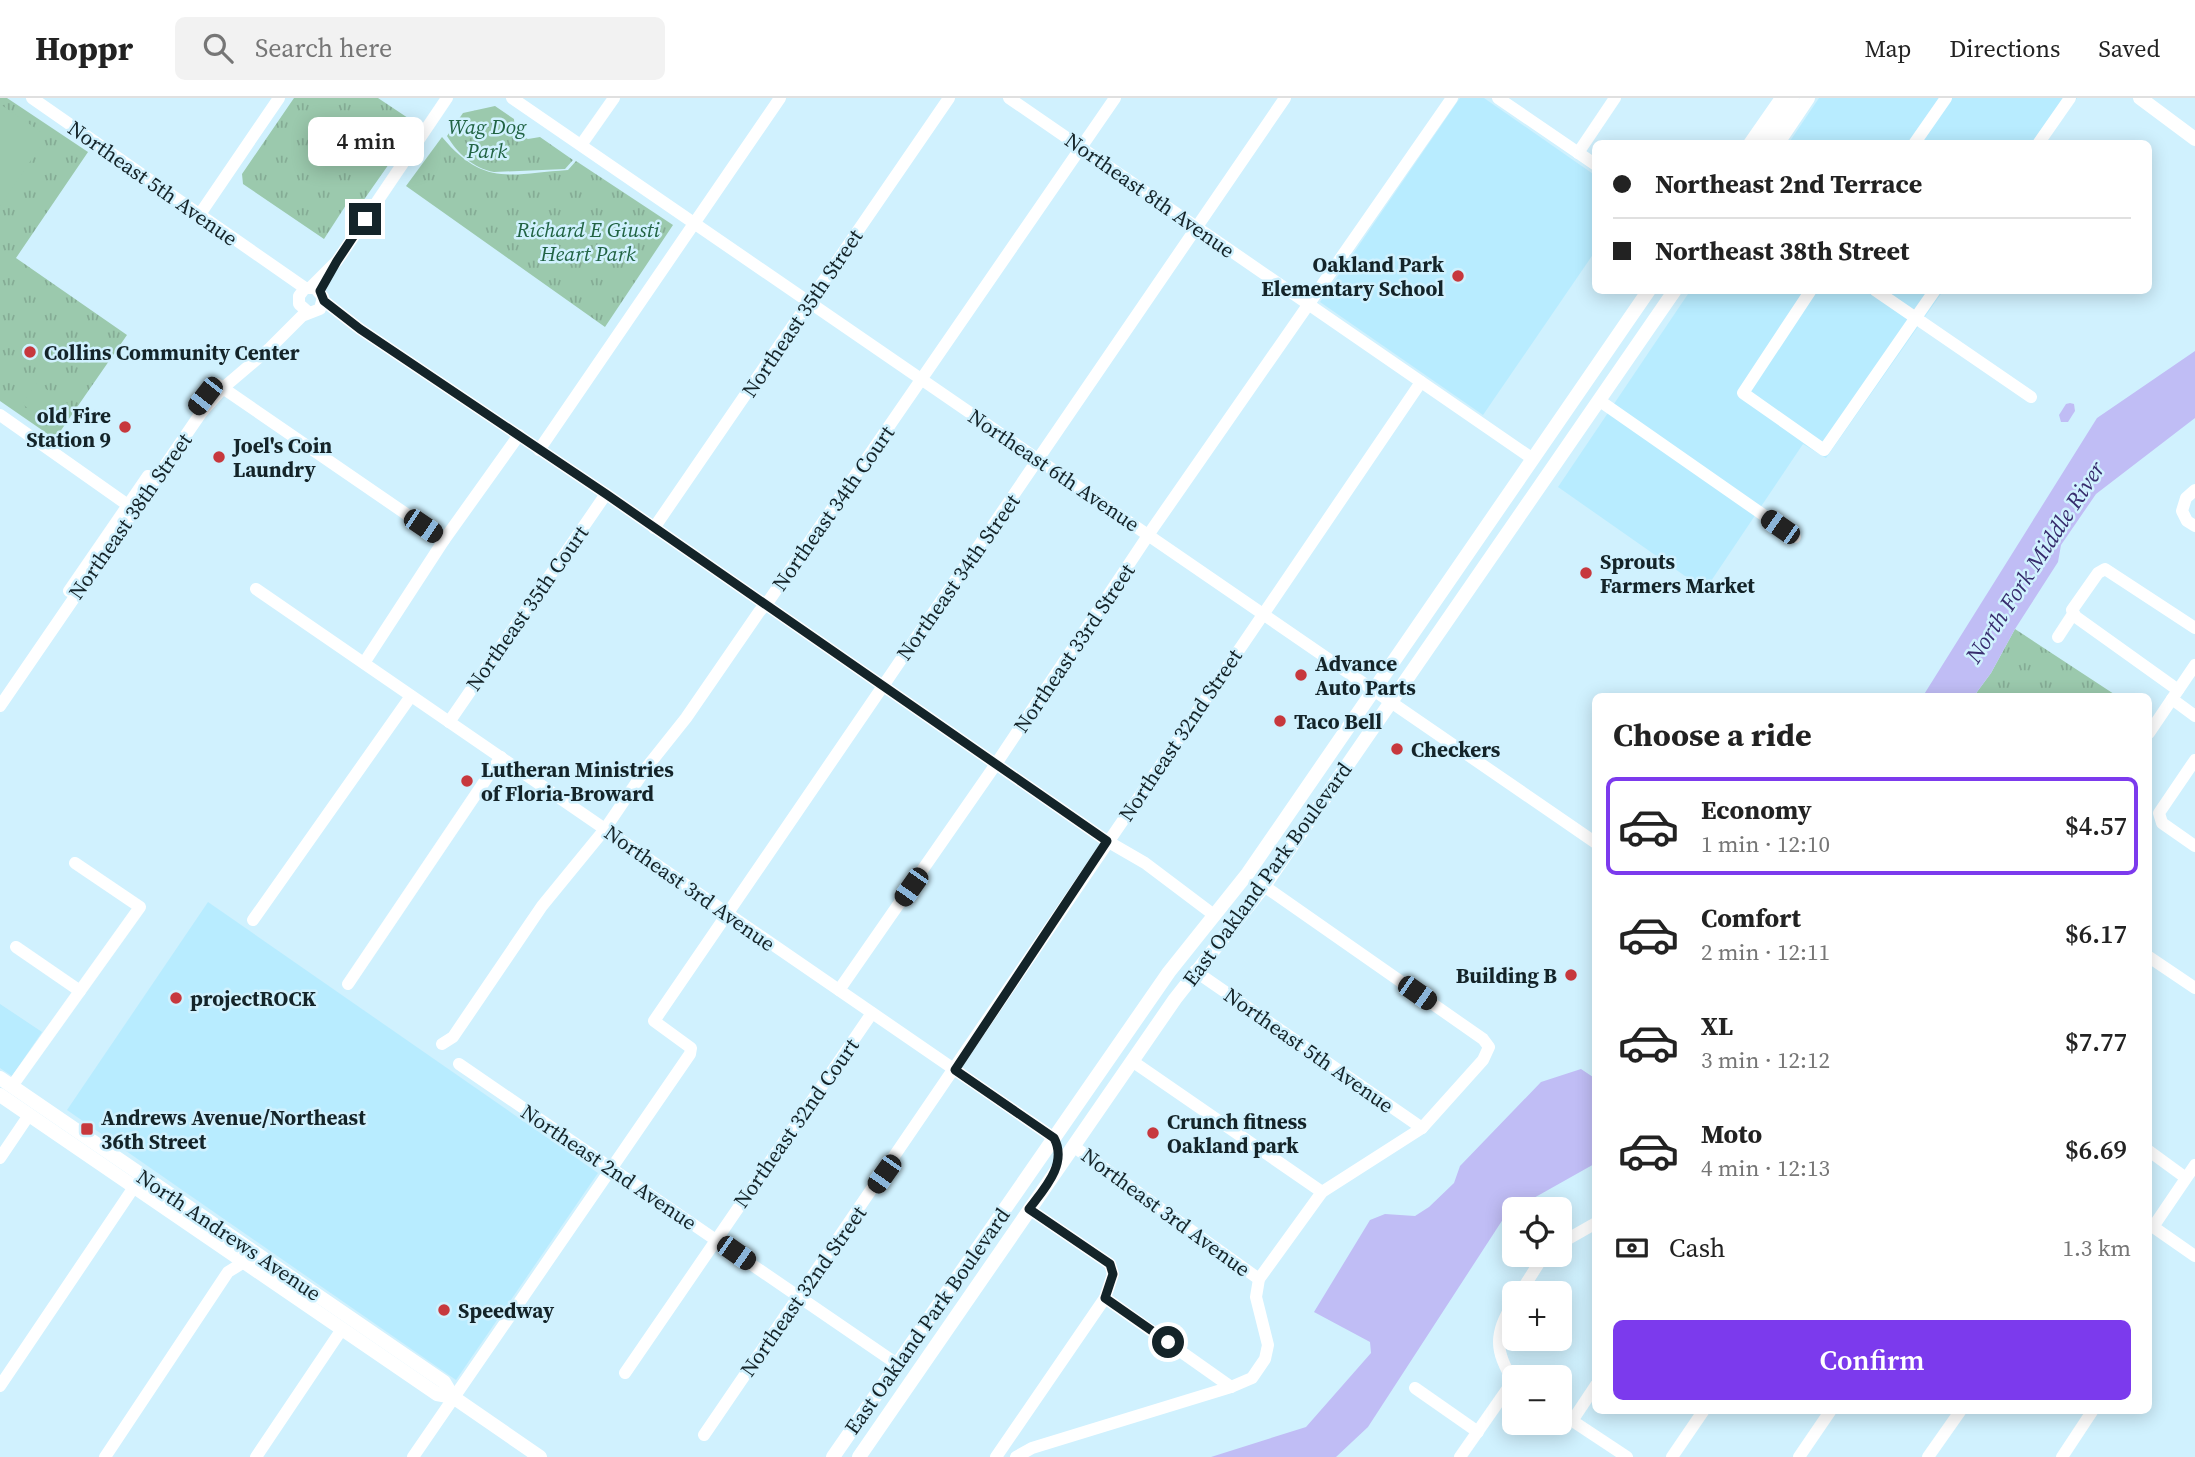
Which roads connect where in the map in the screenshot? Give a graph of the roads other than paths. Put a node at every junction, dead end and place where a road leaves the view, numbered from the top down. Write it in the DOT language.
graph roads {
  1 [pos="32,98"];
  2 [pos="447,98"];
  3 [pos="512,98"];
  4 [pos="614,98"];
  5 [pos="780,98"];
  6 [pos="949,98"];
  7 [pos="1009,98"];
  8 [pos="1115,98"];
  9 [pos="1285,98"];
  10 [pos="1452,98"];
  11 [pos="1498,98"];
  12 [pos="1615,98"];
  13 [pos="1782,98"];
  14 [pos="1792,98"];
  15 [pos="1808,98"];
  16 [pos="1946,98"];
  17 [pos="2070,98"];
  18 [pos="2140,98"];
  19 [pos="275,99"];
  20 [pos="2195,139"];
  21 [pos="1753,140"];
  22 [pos="1765,140"];
  23 [pos="1780,140"];
  24 [pos="1917,140"];
  25 [pos="2041,140"];
  26 [pos="582,145"];
  27 [pos="1080,147"];
  28 [pos="1578,153"];
  29 [pos="1592,162"];
  30 [pos="200,214"];
  31 [pos="694,222"];
  32 [pos="1198,228"];
  33 [pos="1646,294"];
  34 [pos="1663,294"];
  35 [pos="1672,294"];
  36 [pos="1808,294"];
  37 [pos="1881,294"];
  38 [pos="1932,294"];
  39 [pos="311,299"];
  40 [pos="810,302"];
  41 [pos="1308,304"];
  42 [pos="1915,318"];
  43 [pos="1650,327"];
  44 [pos="1589,378"];
  45 [pos="922,379"];
  46 [pos="1421,382"];
  47 [pos="220,386"];
  48 [pos="2031,397"];
  49 [pos="1600,401"];
  50 [pos="0,415"];
  51 [pos="1562,418"];
  52 [pos="519,435"];
  53 [pos="1569,446"];
  54 [pos="539,450"];
  55 [pos="1039,459"];
  56 [pos="1533,459"];
  57 [pos="2195,489"];
  58 [pos="606,494"];
  59 [pos="132,507"];
  60 [pos="2195,526"];
  61 [pos="654,528"];
  62 [pos="1149,534"];
  63 [pos="1795,537"];
  64 [pos="444,540"];
  65 [pos="256,589"];
  66 [pos="765,605"];
  67 [pos="1264,613"];
  68 [pos="2073,614"];
  69 [pos="2195,628"];
  70 [pos="2057,638"];
  71 [pos="364,663"];
  72 [pos="2195,665"];
  73 [pos="883,686"];
  74 [pos="1375,690"];
  75 [pos="0,692"];
  76 [pos="2175,695"];
  77 [pos="411,696"];
  78 [pos="1392,702"];
  79 [pos="0,706"];
  80 [pos="2195,716"];
  81 [pos="449,722"];
  82 [pos="2152,729"];
  83 [pos="501,757"];
  84 [pos="2195,760"];
  85 [pos="996,764"];
  86 [pos="605,829"];
  87 [pos="1592,840"];
  88 [pos="1107,841"];
  89 [pos="2195,846"];
  90 [pos="75,863"];
  91 [pos="1264,886"];
  92 [pos="726,912"];
  93 [pos="1214,915"];
  94 [pos="253,920"];
  95 [pos="16,947"];
  96 [pos="1208,956"];
  97 [pos="2152,959"];
  98 [pos="1195,971"];
  99 [pos="348,985"];
  100 [pos="2195,988"];
  101 [pos="839,990"];
  102 [pos="79,991"];
  103 [pos="872,1013"];
  104 [pos="1129,1029"];
  105 [pos="442,1044"];
  106 [pos="1132,1061"];
  107 [pos="458,1064"];
  108 [pos="955,1070"];
  109 [pos="3,1087"];
  110 [pos="48,1110"];
  111 [pos="29,1115"];
  112 [pos="1422,1128"];
  113 [pos="1054,1138"];
  114 [pos="1073,1146"];
  115 [pos="2152,1153"];
  116 [pos="0,1158"];
  117 [pos="2195,1165"];
  118 [pos="610,1170"];
  119 [pos="1055,1172"];
  120 [pos="2186,1178"];
  121 [pos="134,1187"];
  122 [pos="1322,1192"];
  123 [pos="1029,1209"];
  124 [pos="2152,1224"];
  125 [pos="1592,1225"];
  126 [pos="2152,1226"];
  127 [pos="1572,1237"];
  128 [pos="715,1239"];
  129 [pos="235,1247"];
  130 [pos="248,1256"];
  131 [pos="2195,1256"];
  132 [pos="229,1272"];
  133 [pos="1259,1279"];
  134 [pos="944,1296"];
  135 [pos="799,1297"];
  136 [pos="1105,1298"];
  137 [pos="950,1325"];
  138 [pos="1502,1328"];
  139 [pos="342,1329"];
  140 [pos="897,1364"];
  141 [pos="1504,1365"];
  142 [pos="625,1373"];
  143 [pos="0,1386"];
  144 [pos="1231,1387"];
  145 [pos="1415,1388"];
  146 [pos="1592,1391"];
  147 [pos="453,1397"];
  148 [pos="1502,1397"];
  149 [pos="896,1403"];
  150 [pos="1701,1414"];
  151 [pos="1828,1414"];
  152 [pos="1958,1414"];
  153 [pos="2091,1414"];
  154 [pos="1572,1421"];
  155 [pos="1478,1432"];
  156 [pos="704,1435"];
  157 [pos="534,1455"];
  158 [pos="105,1457"];
  159 [pos="256,1457"];
  160 [pos="413,1457"];
  161 [pos="833,1457"];
  162 [pos="859,1457"];
  163 [pos="996,1457"];
  164 [pos="1016,1457"];
  165 [pos="1460,1457"];
  166 [pos="1627,1457"];
  167 [pos="1672,1457"];
  168 [pos="1799,1457"];
  169 [pos="1928,1457"];
  170 [pos="2062,1457"];
  1 -- 30 [label="street, Northeast 5th Avenue"];
  2 -- 39 [label="street, Northeast 38th Street"];
  3 -- 26 [label="street, Northeast 6th Avenue"];
  4 -- 26 [label="street"];
  5 -- 31 [label="street"];
  6 -- 40 [label="street, Northeast 35th Street"];
  7 -- 27 [label="street, Northeast 8th Avenue"];
  8 -- 27 [label="street, Northeast 34th Court"];
  9 -- 32 [label="street, Northeast 34th Street"];
  10 -- 41 [label="street, Northeast 33rd Street"];
  11 -- 28 [label="street"];
  12 -- 28 [label="street"];
  13 -- 21 [label="main road"];
  14 -- 22 [label="main road"];
  15 -- 23 [label="main road"];
  16 -- 24 [label="street"];
  17 -- 25 [label="street"];
  18 -- 20 [label="main road"];
  19 -- 30 [label="street"];
  26 -- 31 [label="street, Northeast 6th Avenue"];
  27 -- 32 [label="street, Northeast 8th Avenue"];
  27 -- 45 [label="street, Northeast 34th Court"];
  28 -- 29 [label="street"];
  30 -- 39 [label="street, Northeast 5th Avenue"];
  31 -- 40 [label="street, Northeast 6th Avenue"];
  31 -- 54 [label="street"];
  32 -- 41 [label="street, Northeast 8th Avenue"];
  32 -- 55 [label="street, Northeast 34th Street"];
  33 -- 44 [label="main road, East Oakland Park Boulevard"];
  34 -- 43 [label="main road"];
  35 -- 43 [label="main road, East Oakland Park Boulevard"];
  36 -- 42 [label="street"];
  37 -- 42 [label="street"];
  38 -- 42 [label="street"];
  39 -- 47 [label="street, Northeast 38th Street"];
  39 -- 52 [label="street, Northeast 5th Avenue"];
  40 -- 45 [label="street, Northeast 6th Avenue"];
  40 -- 61 [label="street, Northeast 35th Street"];
  41 -- 46 [label="street, Northeast 8th Avenue"];
  41 -- 62 [label="street, Northeast 33rd Street"];
  42 -- 48 [label="street"];
  43 -- 49 [label="main road, East Oakland Park Boulevard"];
  44 -- 49 [label="main road"];
  44 -- 51 [label="main road, East Oakland Park Boulevard"];
  45 -- 55 [label="street, Northeast 6th Avenue"];
  45 -- 66 [label="street, Northeast 34th Court"];
  46 -- 56 [label="street, Northeast 8th Avenue"];
  46 -- 67 [label="street, Northeast 32nd Street"];
  47 -- 59 [label="street, Northeast 38th Street"];
  47 -- 64 [label="street"];
  49 -- 53 [label="main road, East Oakland Park Boulevard"];
  49 -- 63 [label="street"];
  50 -- 59 [label="street"];
  51 -- 53 [label="main road"];
  51 -- 56 [label="main road, East Oakland Park Boulevard"];
  52 -- 54 [label="street, Northeast 5th Avenue"];
  52 -- 64 [label="street"];
  53 -- 78 [label="main road, East Oakland Park Boulevard"];
  54 -- 58 [label="street, Northeast 5th Avenue"];
  55 -- 62 [label="street, Northeast 6th Avenue"];
  55 -- 73 [label="street, Northeast 34th Street"];
  56 -- 74 [label="main road, East Oakland Park Boulevard"];
  57 -- 60 [label="street"];
  58 -- 61 [label="street, Northeast 5th Avenue"];
  58 -- 81 [label="street, Northeast 35th Court"];
  59 -- 75 [label="street, Northeast 38th Street"];
  59 -- 79 [label="street, Northeast 38th Street"];
  61 -- 66 [label="street, Northeast 5th Avenue"];
  62 -- 67 [label="street, Northeast 6th Avenue"];
  62 -- 85 [label="street, Northeast 33rd Street"];
  64 -- 71 [label="street"];
  65 -- 71 [label="street, Northeast 3rd Avenue"];
  66 -- 73 [label="street, Northeast 5th Avenue"];
  66 -- 86 [label="street, Northeast 34th Court"];
  67 -- 74 [label="street, Northeast 6th Avenue"];
  67 -- 88 [label="street, Northeast 32nd Street"];
  68 -- 69 [label="street"];
  68 -- 70 [label="street"];
  68 -- 76 [label="street"];
  71 -- 77 [label="street, Northeast 3rd Avenue"];
  72 -- 76 [label="street"];
  73 -- 85 [label="street, Northeast 5th Avenue"];
  73 -- 92 [label="street, Northeast 34th Street"];
  74 -- 78 [label="street, Northeast 6th Avenue"];
  74 -- 93 [label="main road, East Oakland Park Boulevard"];
  76 -- 80 [label="street"];
  76 -- 82 [label="street"];
  77 -- 81 [label="street, Northeast 3rd Avenue"];
  77 -- 94 [label="street"];
  78 -- 87 [label="street, Northeast 6th Avenue"];
  78 -- 91 [label="main road, East Oakland Park Boulevard"];
  81 -- 83 [label="street, Northeast 3rd Avenue"];
  83 -- 86 [label="street, Northeast 3rd Avenue"];
  83 -- 99 [label="street"];
  84 -- 89 [label="street"];
  85 -- 88 [label="street, Northeast 5th Avenue"];
  85 -- 101 [label="street, Northeast 33rd Street"];
  86 -- 92 [label="street, Northeast 3rd Avenue"];
  86 -- 105 [label="street, Northeast 34th Court"];
  88 -- 93 [label="street, Northeast 5th Avenue"];
  88 -- 108 [label="street, Northeast 32nd Street"];
  90 -- 102 [label="street"];
  91 -- 96 [label="main road, East Oakland Park Boulevard"];
  91 -- 112 [label="street"];
  92 -- 101 [label="street, Northeast 3rd Avenue"];
  92 -- 118 [label="street, Northeast 34th Street"];
  93 -- 96 [label="main road"];
  93 -- 104 [label="main road, East Oakland Park Boulevard"];
  95 -- 102 [label="street"];
  96 -- 98 [label="main road, East Oakland Park Boulevard"];
  97 -- 100 [label="street"];
  98 -- 106 [label="main road, East Oakland Park Boulevard"];
  98 -- 112 [label="street, Northeast 5th Avenue"];
  101 -- 103 [label="street, Northeast 3rd Avenue"];
  102 -- 109 [label="street"];
  103 -- 108 [label="street, Northeast 3rd Avenue"];
  103 -- 128 [label="street, Northeast 32nd Court"];
  104 -- 106 [label="main road"];
  104 -- 113 [label="main road, East Oakland Park Boulevard"];
  106 -- 114 [label="main road, East Oakland Park Boulevard"];
  106 -- 122 [label="street"];
  107 -- 118 [label="street, Northeast 2nd Avenue"];
  108 -- 113 [label="street, Northeast 3rd Avenue"];
  108 -- 135 [label="street, Northeast 32nd Street"];
  109 -- 110 [label="main road, North Andrews Avenue"];
  109 -- 111 [label="main road, North Andrews Avenue"];
  110 -- 111 [label="main road"];
  110 -- 129 [label="main road, North Andrews Avenue"];
  111 -- 116 [label="street"];
  111 -- 121 [label="main road, North Andrews Avenue"];
  112 -- 122 [label="street"];
  113 -- 119 [label="main road"];
  113 -- 134 [label="main road, East Oakland Park Boulevard"];
  114 -- 119 [label="main road, East Oakland Park Boulevard"];
  114 -- 133 [label="street, Northeast 3rd Avenue"];
  115 -- 120 [label="street"];
  117 -- 120 [label="street"];
  118 -- 128 [label="street, Northeast 2nd Avenue"];
  118 -- 147 [label="street"];
  119 -- 123 [label="main road, East Oakland Park Boulevard"];
  120 -- 124 [label="street"];
  121 -- 129 [label="main road, North Andrews Avenue"];
  121 -- 143 [label="street"];
  122 -- 133 [label="street"];
  123 -- 136 [label="street"];
  123 -- 137 [label="main road, East Oakland Park Boulevard"];
  125 -- 127 [label="street"];
  126 -- 131 [label="street"];
  128 -- 135 [label="street, Northeast 2nd Avenue"];
  128 -- 142 [label="street, Northeast 32nd Court"];
  129 -- 130 [label="main road, North Andrews Avenue"];
  129 -- 132 [label="street"];
  130 -- 132 [label="street"];
  130 -- 139 [label="main road, North Andrews Avenue"];
  130 -- 147 [label="main road, North Andrews Avenue"];
  132 -- 158 [label="street"];
  133 -- 144 [label="street"];
  134 -- 137 [label="main road"];
  134 -- 140 [label="main road, East Oakland Park Boulevard"];
  135 -- 140 [label="street, Northeast 2nd Avenue"];
  135 -- 156 [label="street, Northeast 32nd Street"];
  136 -- 144 [label="street"];
  136 -- 163 [label="street"];
  137 -- 149 [label="main road, East Oakland Park Boulevard"];
  138 -- 141 [label="street"];
  139 -- 147 [label="main road, North Andrews Avenue"];
  139 -- 159 [label="street"];
  140 -- 149 [label="main road"];
  140 -- 161 [label="main road, East Oakland Park Boulevard"];
  144 -- 164 [label="street"];
  145 -- 155 [label="street"];
  146 -- 154 [label="street"];
  147 -- 157 [label="main road, North Andrews Avenue"];
  147 -- 160 [label="street"];
  148 -- 155 [label="street"];
  149 -- 162 [label="main road, East Oakland Park Boulevard"];
  150 -- 167 [label="street"];
  151 -- 168 [label="street"];
  152 -- 169 [label="street"];
  153 -- 170 [label="street"];
  154 -- 166 [label="street"];
  155 -- 165 [label="street"];
}
